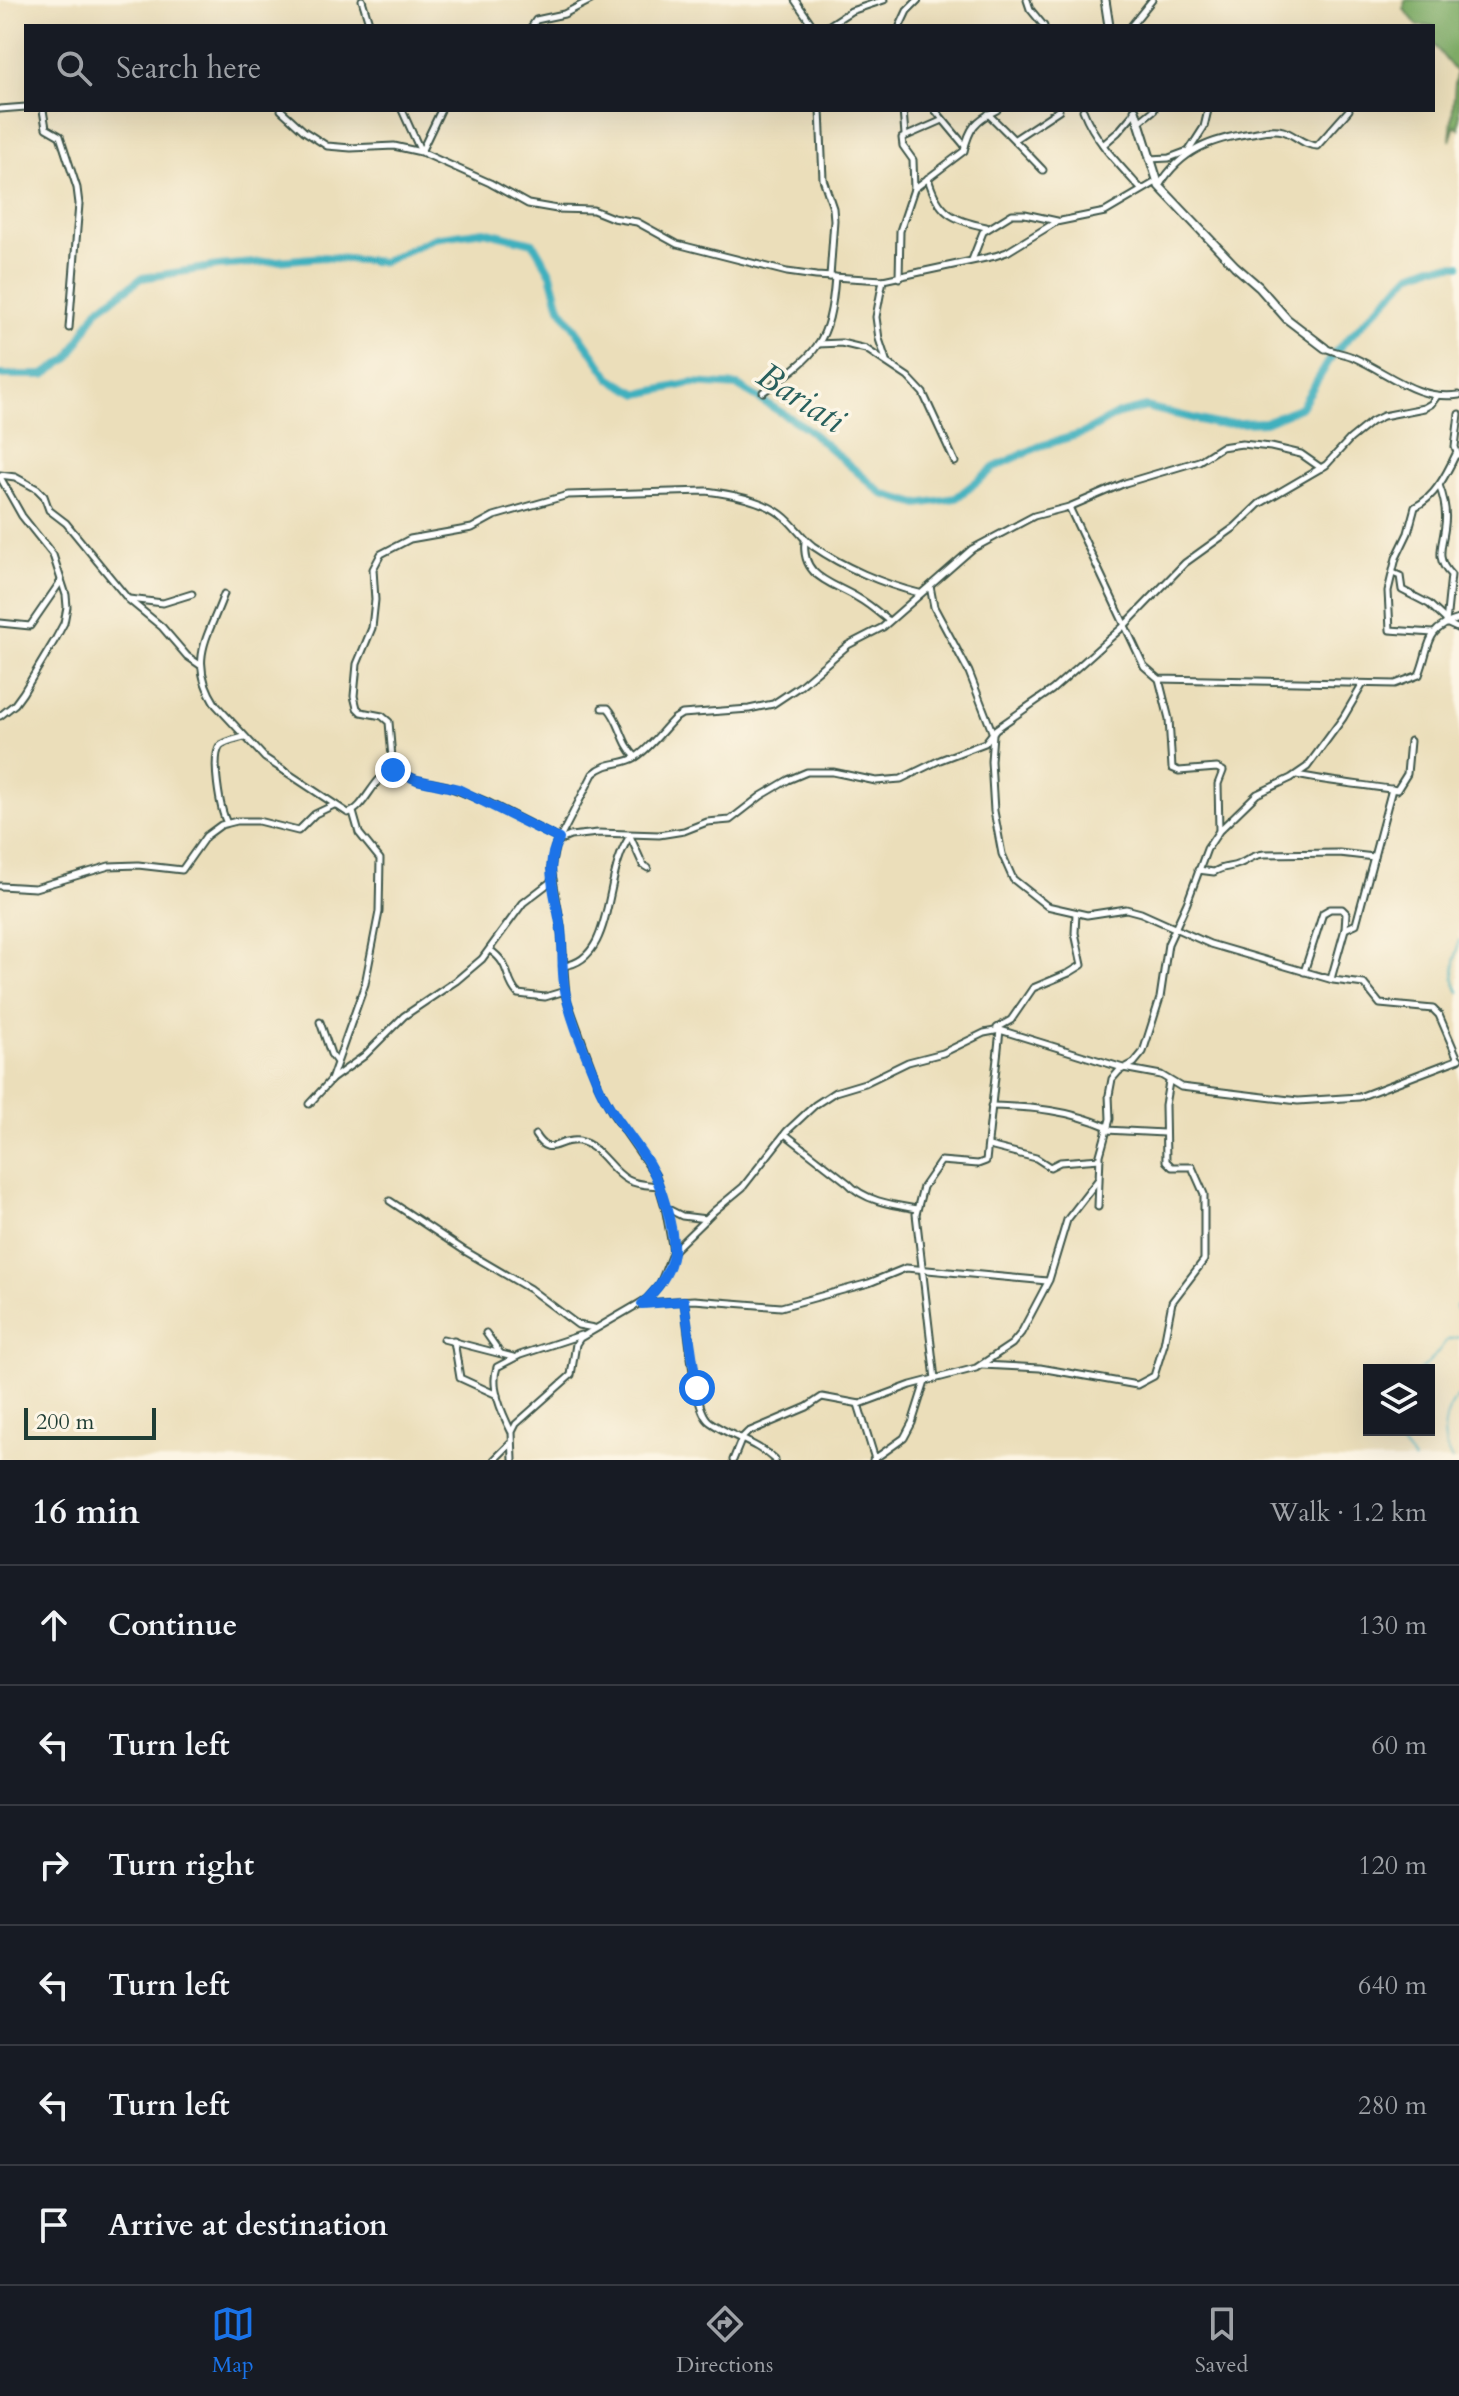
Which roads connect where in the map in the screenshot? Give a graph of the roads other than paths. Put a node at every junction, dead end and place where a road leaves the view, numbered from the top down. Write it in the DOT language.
graph roads {
  1 [pos="362,0"];
  2 [pos="591,0"];
  3 [pos="795,0"];
  4 [pos="884,0"];
  5 [pos="918,0"];
  6 [pos="1027,0"];
  7 [pos="1105,0"];
  8 [pos="1152,0"];
  9 [pos="369,24"];
  10 [pos="533,24"];
  11 [pos="812,24"];
  12 [pos="831,24"];
  13 [pos="901,24"];
  14 [pos="1042,24"];
  15 [pos="1109,24"];
  16 [pos="1133,24"];
  17 [pos="24,107"];
  18 [pos="0,109"];
  19 [pos="43,112"];
  20 [pos="283,112"];
  21 [pos="403,112"];
  22 [pos="440,112"];
  23 [pos="820,112"];
  24 [pos="903,112"];
  25 [pos="937,112"];
  26 [pos="992,112"];
  27 [pos="1056,112"];
  28 [pos="1084,112"];
  29 [pos="1134,112"];
  30 [pos="1135,112"];
  31 [pos="1152,112"];
  32 [pos="1208,112"];
  33 [pos="1347,112"];
  34 [pos="988,114"];
  35 [pos="943,120"];
  36 [pos="1139,122"];
  37 [pos="905,135"];
  38 [pos="1015,139"];
  39 [pos="1103,145"];
  40 [pos="965,147"];
  41 [pos="421,152"];
  42 [pos="1188,152"];
  43 [pos="1149,159"];
  44 [pos="1043,170"];
  45 [pos="928,178"];
  46 [pos="1157,184"];
  47 [pos="914,189"];
  48 [pos="1141,189"];
  49 [pos="1059,222"];
  50 [pos="987,228"];
  51 [pos="971,261"];
  52 [pos="833,277"];
  53 [pos="899,278"];
  54 [pos="883,280"];
  55 [pos="69,328"];
  56 [pos="818,344"];
  57 [pos="1325,348"];
  58 [pos="886,361"];
  59 [pos="763,392"];
  60 [pos="1437,396"];
  61 [pos="1458,398"];
  62 [pos="1459,414"];
  63 [pos="1458,455"];
  64 [pos="955,462"];
  65 [pos="1321,468"];
  66 [pos="0,476"];
  67 [pos="1439,485"];
  68 [pos="1069,507"];
  69 [pos="805,540"];
  70 [pos="1393,573"];
  71 [pos="61,581"];
  72 [pos="930,586"];
  73 [pos="920,593"];
  74 [pos="192,594"];
  75 [pos="224,594"];
  76 [pos="128,599"];
  77 [pos="1459,619"];
  78 [pos="889,621"];
  79 [pos="1446,621"];
  80 [pos="0,623"];
  81 [pos="1125,625"];
  82 [pos="1459,629"];
  83 [pos="1433,633"];
  84 [pos="201,666"];
  85 [pos="1159,679"];
  86 [pos="1363,684"];
  87 [pos="602,708"];
  88 [pos="0,716"];
  89 [pos="993,734"];
  90 [pos="244,737"];
  91 [pos="1410,741"];
  92 [pos="636,757"];
  93 [pos="393,770"];
  94 [pos="1297,775"];
  95 [pos="1392,789"];
  96 [pos="334,805"];
  97 [pos="353,812"];
  98 [pos="227,823"];
  99 [pos="1219,831"];
  100 [pos="630,835"];
  101 [pos="559,840"];
  102 [pos="1374,857"];
  103 [pos="648,868"];
  104 [pos="1198,870"];
  105 [pos="553,880"];
  106 [pos="0,886"];
  107 [pos="1076,913"];
  108 [pos="1176,928"];
  109 [pos="1345,929"];
  110 [pos="490,950"];
  111 [pos="563,966"];
  112 [pos="1304,972"];
  113 [pos="1331,979"];
  114 [pos="565,991"];
  115 [pos="320,1022"];
  116 [pos="1000,1030"];
  117 [pos="992,1031"];
  118 [pos="1459,1059"];
  119 [pos="336,1061"];
  120 [pos="1123,1068"];
  121 [pos="330,1081"];
  122 [pos="1169,1081"];
  123 [pos="309,1104"];
  124 [pos="991,1106"];
  125 [pos="1107,1129"];
  126 [pos="1164,1133"];
  127 [pos="785,1134"];
  128 [pos="535,1135"];
  129 [pos="989,1146"];
  130 [pos="1100,1159"];
  131 [pos="1099,1179"];
  132 [pos="659,1186"];
  133 [pos="390,1201"];
  134 [pos="665,1207"];
  135 [pos="1098,1207"];
  136 [pos="917,1209"];
  137 [pos="706,1219"];
  138 [pos="673,1251"];
  139 [pos="923,1271"];
  140 [pos="1048,1281"];
  141 [pos="684,1301"];
  142 [pos="642,1304"];
  143 [pos="595,1328"];
  144 [pos="486,1333"];
  145 [pos="584,1334"];
  146 [pos="443,1339"];
  147 [pos="454,1341"];
  148 [pos="500,1353"];
  149 [pos="513,1357"];
  150 [pos="982,1365"];
  151 [pos="935,1379"];
  152 [pos="925,1382"];
  153 [pos="498,1395"];
  154 [pos="858,1404"];
  155 [pos="512,1432"];
  156 [pos="742,1438"];
  157 [pos="511,1443"];
  158 [pos="494,1460"];
  159 [pos="513,1460"];
  160 [pos="733,1460"];
  161 [pos="775,1460"];
  162 [pos="874,1460"];
  1 -- 9 [label="street"];
  2 -- 10 [label="street"];
  3 -- 11 [label="street"];
  4 -- 12 [label="street"];
  5 -- 13 [label="street"];
  6 -- 14 [label="street"];
  7 -- 15 [label="street"];
  8 -- 16 [label="street"];
  17 -- 18 [label="street"];
  19 -- 55 [label="street"];
  20 -- 41 [label="street"];
  21 -- 41 [label="street"];
  22 -- 41 [label="street"];
  23 -- 52 [label="street"];
  24 -- 37 [label="street"];
  25 -- 35 [label="street"];
  26 -- 34 [label="street"];
  27 -- 38 [label="street"];
  28 -- 39 [label="street"];
  29 -- 39 [label="street"];
  30 -- 36 [label="street"];
  31 -- 36 [label="street"];
  32 -- 42 [label="street"];
  33 -- 42 [label="street"];
  34 -- 38 [label="street"];
  34 -- 40 [label="street"];
  35 -- 37 [label="street"];
  35 -- 40 [label="street"];
  36 -- 43 [label="street"];
  37 -- 47 [label="street"];
  38 -- 44 [label="street"];
  39 -- 48 [label="street"];
  40 -- 45 [label="street"];
  41 -- 52 [label="street"];
  42 -- 43 [label="street"];
  42 -- 46 [label="street"];
  43 -- 46 [label="street"];
  45 -- 47 [label="street"];
  45 -- 50 [label="street"];
  46 -- 48 [label="street"];
  46 -- 57 [label="street"];
  47 -- 53 [label="street"];
  48 -- 49 [label="street"];
  49 -- 50 [label="street"];
  49 -- 51 [label="street"];
  50 -- 51 [label="street"];
  51 -- 53 [label="street"];
  52 -- 54 [label="street"];
  52 -- 56 [label="street"];
  53 -- 54 [label="street"];
  54 -- 58 [label="street"];
  56 -- 58 [label="street"];
  56 -- 59 [label="street"];
  57 -- 60 [label="street"];
  58 -- 64 [label="street"];
  60 -- 61 [label="street"];
  60 -- 65 [label="street"];
  62 -- 63 [label="street"];
  63 -- 67 [label="street"];
  65 -- 68 [label="street"];
  65 -- 81 [label="street"];
  66 -- 71 [label="street"];
  66 -- 76 [label="street"];
  67 -- 70 [label="street"];
  67 -- 79 [label="street"];
  68 -- 72 [label="street"];
  68 -- 81 [label="street"];
  69 -- 73 [label="street"];
  69 -- 78 [label="street"];
  69 -- 93 [label="street"];
  70 -- 79 [label="street"];
  70 -- 83 [label="street"];
  71 -- 80 [label="street"];
  71 -- 88 [label="street"];
  72 -- 73 [label="street"];
  72 -- 89 [label="street"];
  73 -- 78 [label="street"];
  74 -- 76 [label="street"];
  75 -- 84 [label="street"];
  76 -- 84 [label="street"];
  77 -- 79 [label="street"];
  78 -- 92 [label="street"];
  79 -- 82 [label="street"];
  79 -- 83 [label="street"];
  81 -- 85 [label="street"];
  81 -- 89 [label="street"];
  83 -- 86 [label="street"];
  84 -- 90 [label="street"];
  85 -- 86 [label="street"];
  85 -- 99 [label="street"];
  86 -- 94 [label="street"];
  87 -- 92 [label="street"];
  89 -- 100 [label="street"];
  89 -- 107 [label="street"];
  90 -- 96 [label="street"];
  90 -- 98 [label="street"];
  91 -- 95 [label="street"];
  92 -- 101 [label="street"];
  93 -- 97 [label="street"];
  93 -- 101 [label="street"];
  94 -- 95 [label="street"];
  94 -- 99 [label="street"];
  95 -- 102 [label="street"];
  96 -- 97 [label="street"];
  96 -- 98 [label="street"];
  97 -- 119 [label="street"];
  98 -- 106 [label="street"];
  99 -- 104 [label="street"];
  100 -- 101 [label="street"];
  100 -- 103 [label="street"];
  100 -- 111 [label="street"];
  101 -- 105 [label="street"];
  102 -- 104 [label="street"];
  102 -- 109 [label="street"];
  104 -- 108 [label="street"];
  105 -- 110 [label="street"];
  105 -- 111 [label="street"];
  107 -- 108 [label="street"];
  107 -- 117 [label="street"];
  108 -- 112 [label="street"];
  108 -- 120 [label="street"];
  109 -- 112 [label="street"];
  109 -- 113 [label="street"];
  110 -- 114 [label="street"];
  110 -- 121 [label="street"];
  111 -- 114 [label="street"];
  112 -- 113 [label="street"];
  113 -- 118 [label="street"];
  114 -- 132 [label="street"];
  115 -- 119 [label="street"];
  116 -- 117 [label="street"];
  116 -- 120 [label="street"];
  116 -- 124 [label="street"];
  117 -- 127 [label="street"];
  118 -- 122 [label="street"];
  119 -- 121 [label="street"];
  120 -- 122 [label="street"];
  120 -- 125 [label="street"];
  121 -- 123 [label="street"];
  122 -- 126 [label="street"];
  124 -- 125 [label="street"];
  124 -- 129 [label="street"];
  125 -- 126 [label="street"];
  125 -- 130 [label="street"];
  126 -- 150 [label="street"];
  127 -- 136 [label="street"];
  127 -- 137 [label="street"];
  128 -- 132 [label="street"];
  129 -- 130 [label="street"];
  129 -- 136 [label="street"];
  130 -- 131 [label="street"];
  131 -- 135 [label="street"];
  131 -- 140 [label="street"];
  132 -- 134 [label="street"];
  133 -- 143 [label="street"];
  134 -- 137 [label="street"];
  134 -- 138 [label="street"];
  136 -- 139 [label="street"];
  137 -- 138 [label="street"];
  138 -- 142 [label="street"];
  139 -- 140 [label="street"];
  139 -- 141 [label="street"];
  139 -- 151 [label="street"];
  140 -- 150 [label="street"];
  141 -- 142 [label="street"];
  141 -- 156 [label="street"];
  142 -- 143 [label="street"];
  143 -- 145 [label="street"];
  144 -- 148 [label="street"];
  145 -- 149 [label="street"];
  145 -- 155 [label="street"];
  146 -- 147 [label="street"];
  147 -- 148 [label="street"];
  147 -- 153 [label="street"];
  148 -- 149 [label="street"];
  149 -- 153 [label="street"];
  150 -- 151 [label="street"];
  151 -- 152 [label="street"];
  152 -- 154 [label="street"];
  152 -- 162 [label="street"];
  153 -- 155 [label="street"];
  154 -- 156 [label="street"];
  154 -- 162 [label="street"];
  155 -- 157 [label="street"];
  156 -- 160 [label="street"];
  156 -- 161 [label="street"];
  157 -- 158 [label="street"];
  157 -- 159 [label="street"];
}
